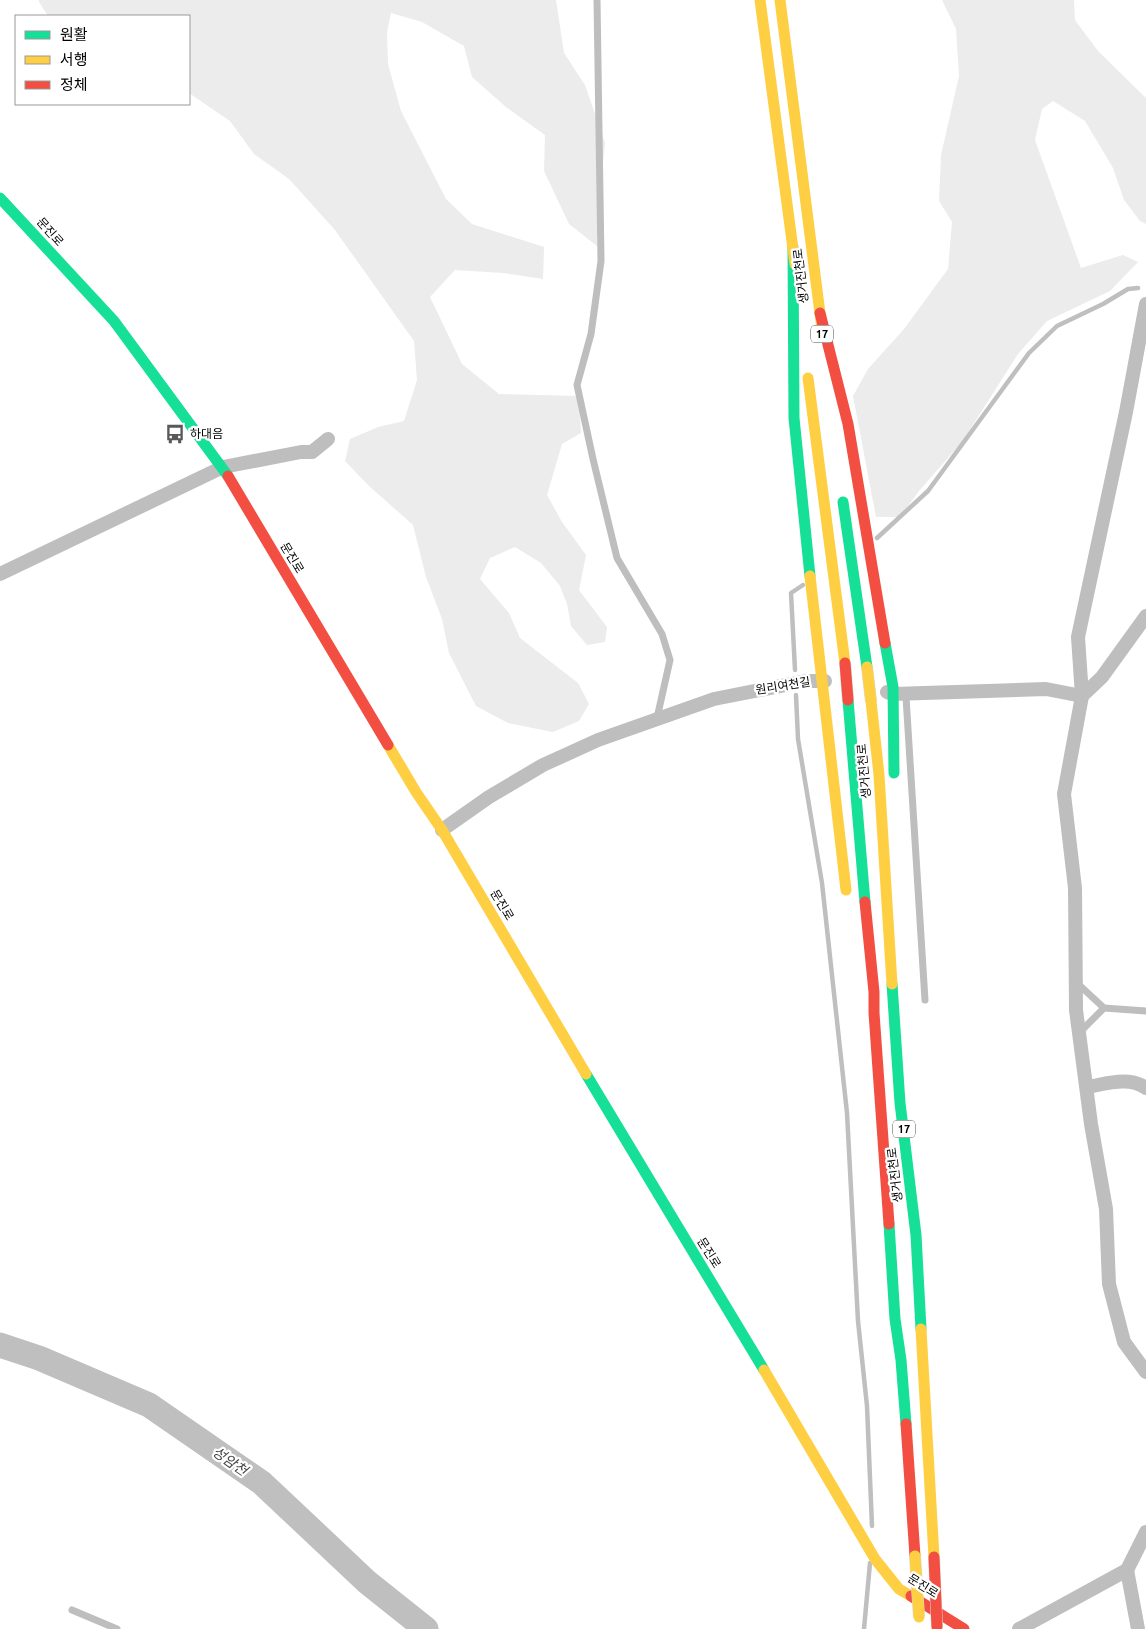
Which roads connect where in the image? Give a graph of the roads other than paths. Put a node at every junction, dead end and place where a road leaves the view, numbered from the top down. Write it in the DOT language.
graph roads {
  1 [pos="597,0"];
  2 [pos="760,0"];
  3 [pos="780,0"];
  4 [pos="0,198"];
  5 [pos="793,247"];
  6 [pos="1146,304"];
  7 [pos="820,313"];
  8 [pos="830,400"];
  9 [pos="328,439"];
  10 [pos="223,467"];
  11 [pos="842,487"];
  12 [pos="0,574"];
  13 [pos="1146,616"];
  14 [pos="820,681"];
  15 [pos="900,694"];
  16 [pos="1082,696"];
  17 [pos="658,718"];
  18 [pos="894,782"];
  19 [pos="442,830"];
  20 [pos="894,840"];
  21 [pos="848,904"];
  22 [pos="862,980"];
  23 [pos="1076,982"];
  24 [pos="925,1000"];
  25 [pos="1104,1008"];
  26 [pos="1146,1011"];
  27 [pos="896,1026"];
  28 [pos="1079,1033"];
  29 [pos="878,1065"];
  30 [pos="1087,1087"];
  31 [pos="1146,1088"];
  32 [pos="1146,1372"];
  33 [pos="1146,1532"];
  34 [pos="1127,1570"];
  35 [pos="72,1610"];
  36 [pos="919,1623"];
  37 [pos="938,1628"];
  38 [pos="117,1629"];
  39 [pos="964,1629"];
  40 [pos="1019,1629"];
  41 [pos="1138,1629"];
  1 -- 17 [label="lane"];
  2 -- 5 [label="main road, 생거진천로 / 17"];
  3 -- 7 [label="main road, 생거진천로 / 17"];
  4 -- 10 [label="main road, 문진로"];
  5 -- 14 [label="main road"];
  5 -- 29 [label="main road, 생거진천로 / 17, bridge"];
  6 -- 16 [label="street"];
  7 -- 8 [label="main road, 생거진천로 / 17"];
  7 -- 15 [label="main road"];
  9 -- 10 [label="street"];
  10 -- 12 [label="street"];
  10 -- 19 [label="main road, 문진로"];
  11 -- 27 [label="main road, 생거진천로 / 17, bridge"];
  13 -- 16 [label="street"];
  14 -- 15 [label="street, 원리여천길"];
  14 -- 17 [label="street, 원리여천길"];
  14 -- 21 [label="main road"];
  15 -- 16 [label="street, 원리여천길"];
  15 -- 18 [label="main road"];
  15 -- 24 [label="lane"];
  16 -- 23 [label="street"];
  17 -- 19 [label="street, 원리여천길"];
  19 -- 39 [label="main road, 문진로"];
  20 -- 27 [label="main road"];
  22 -- 29 [label="main road"];
  23 -- 25 [label="lane"];
  23 -- 28 [label="street"];
  25 -- 26 [label="lane"];
  25 -- 28 [label="lane"];
  27 -- 37 [label="main road, 생거진천로 / 17, bridge"];
  28 -- 30 [label="street"];
  29 -- 36 [label="main road, 생거진천로 / 17, bridge"];
  30 -- 31 [label="street"];
  30 -- 32 [label="street"];
  33 -- 34 [label="street"];
  34 -- 40 [label="street"];
  34 -- 41 [label="street"];
  35 -- 38 [label="lane"];
}
